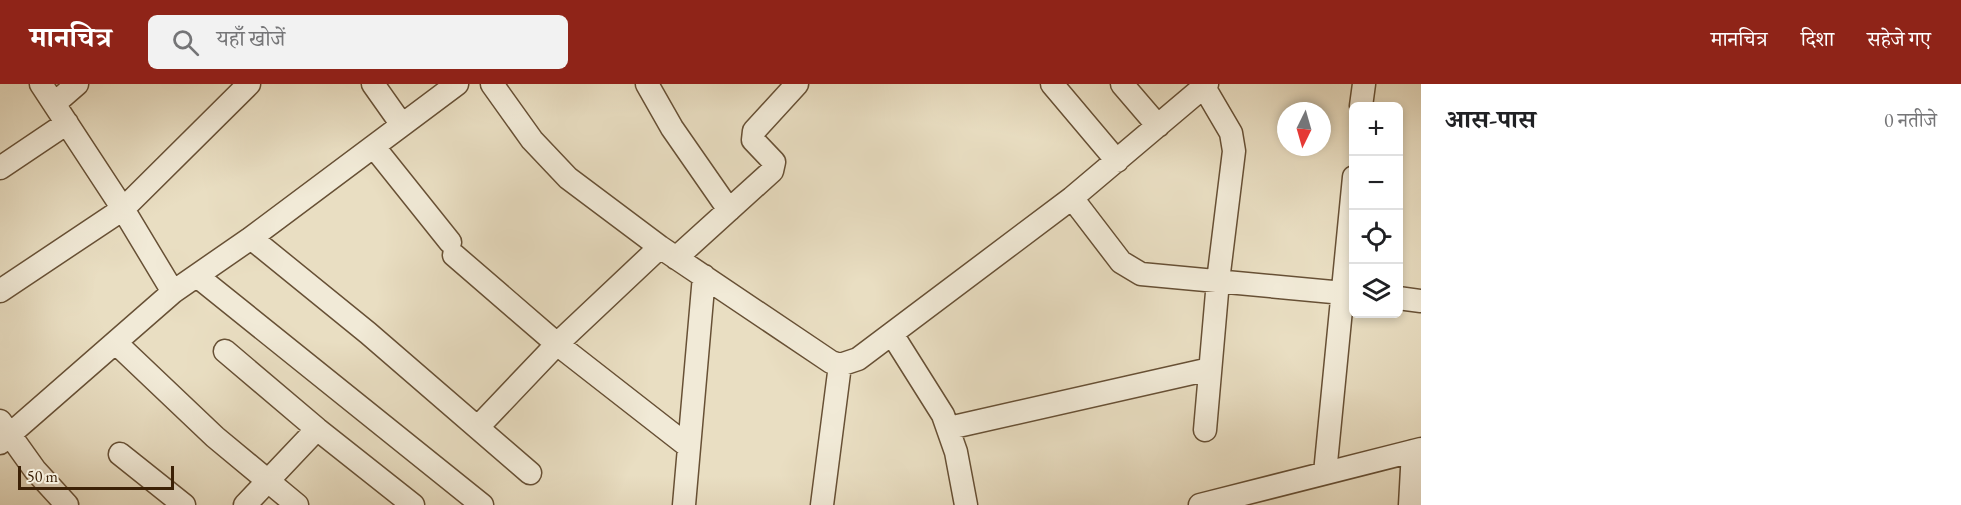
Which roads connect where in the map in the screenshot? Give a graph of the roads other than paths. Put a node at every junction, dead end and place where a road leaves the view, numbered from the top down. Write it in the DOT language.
graph roads {
  1 [pos="41,84"];
  2 [pos="77,84"];
  3 [pos="249,84"];
  4 [pos="373,84"];
  5 [pos="457,84"];
  6 [pos="492,84"];
  7 [pos="647,84"];
  8 [pos="797,84"];
  9 [pos="1052,84"];
  10 [pos="1122,84"];
  11 [pos="1364,84"];
  12 [pos="1205,85"];
  13 [pos="1362,102"];
  14 [pos="54,104"];
  15 [pos="67,123"];
  16 [pos="402,125"];
  17 [pos="1158,126"];
  18 [pos="374,147"];
  19 [pos="1117,161"];
  20 [pos="0,168"];
  21 [pos="1072,198"];
  22 [pos="123,209"];
  23 [pos="729,210"];
  24 [pos="1351,210"];
  25 [pos="251,238"];
  26 [pos="668,253"];
  27 [pos="197,276"];
  28 [pos="704,276"];
  29 [pos="1218,281"];
  30 [pos="0,291"];
  31 [pos="174,292"];
  32 [pos="1347,293"];
  33 [pos="1403,299"];
  34 [pos="1421,301"];
  35 [pos="892,333"];
  36 [pos="116,342"];
  37 [pos="557,344"];
  38 [pos="225,351"];
  39 [pos="840,365"];
  40 [pos="1210,369"];
  41 [pos="478,427"];
  42 [pos="949,428"];
  43 [pos="317,429"];
  44 [pos="1205,430"];
  45 [pos="3,433"];
  46 [pos="689,447"];
  47 [pos="1417,450"];
  48 [pos="120,454"];
  49 [pos="530,473"];
  50 [pos="1325,473"];
  51 [pos="268,481"];
  52 [pos="67,505"];
  53 [pos="184,505"];
  54 [pos="245,505"];
  55 [pos="297,505"];
  56 [pos="413,505"];
  57 [pos="483,505"];
  58 [pos="684,505"];
  59 [pos="822,505"];
  60 [pos="966,505"];
  61 [pos="1200,505"];
  62 [pos="1410,505"];
  1 -- 14 [label="street"];
  2 -- 14 [label="street"];
  3 -- 22 [label="street"];
  4 -- 16 [label="street"];
  5 -- 16 [label="street"];
  6 -- 26 [label="street"];
  7 -- 23 [label="street"];
  8 -- 23 [label="street"];
  9 -- 19 [label="street"];
  10 -- 17 [label="street"];
  11 -- 13 [label="street"];
  12 -- 17 [label="street"];
  12 -- 29 [label="street"];
  14 -- 15 [label="street"];
  15 -- 20 [label="street"];
  15 -- 22 [label="street"];
  16 -- 18 [label="street"];
  17 -- 19 [label="street"];
  18 -- 25 [label="street"];
  18 -- 37 [label="street"];
  19 -- 21 [label="street"];
  21 -- 29 [label="street"];
  21 -- 35 [label="street"];
  22 -- 30 [label="street"];
  22 -- 31 [label="street"];
  23 -- 26 [label="street"];
  24 -- 32 [label="street"];
  25 -- 27 [label="street"];
  25 -- 41 [label="street"];
  26 -- 28 [label="street"];
  26 -- 37 [label="street"];
  27 -- 31 [label="street"];
  27 -- 57 [label="street"];
  28 -- 39 [label="street"];
  28 -- 46 [label="street"];
  29 -- 32 [label="street"];
  29 -- 40 [label="street"];
  31 -- 36 [label="street"];
  32 -- 50 [label="street"];
  33 -- 34 [label="street"];
  35 -- 39 [label="street"];
  35 -- 42 [label="street"];
  36 -- 45 [label="street"];
  36 -- 51 [label="street"];
  37 -- 41 [label="street"];
  37 -- 46 [label="street"];
  38 -- 43 [label="street"];
  39 -- 59 [label="street"];
  40 -- 42 [label="street"];
  40 -- 44 [label="street"];
  41 -- 49 [label="street"];
  42 -- 60 [label="street"];
  43 -- 51 [label="street"];
  43 -- 56 [label="street"];
  45 -- 52 [label="street"];
  46 -- 58 [label="street"];
  47 -- 50 [label="street"];
  47 -- 62 [label="street"];
  48 -- 53 [label="street"];
  50 -- 61 [label="street"];
  51 -- 54 [label="street"];
  51 -- 55 [label="street"];
}
